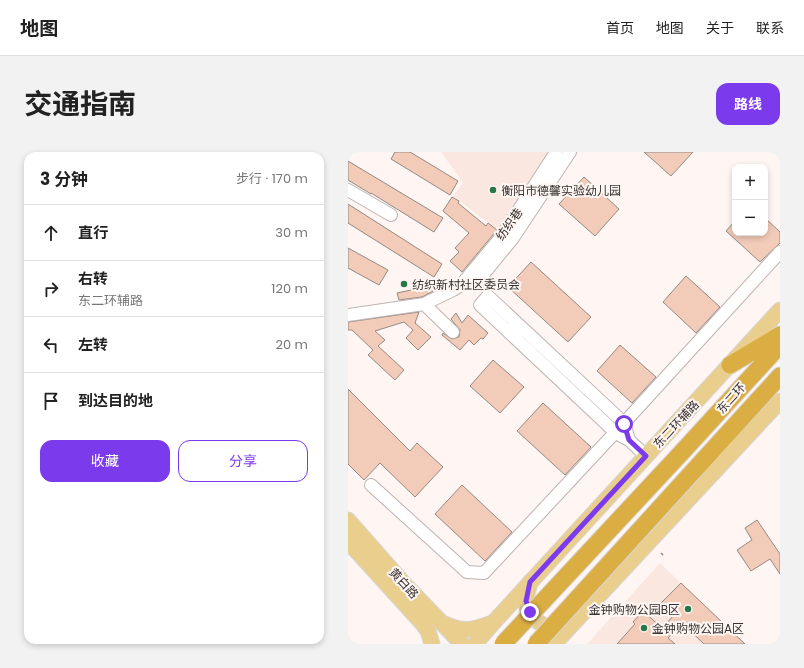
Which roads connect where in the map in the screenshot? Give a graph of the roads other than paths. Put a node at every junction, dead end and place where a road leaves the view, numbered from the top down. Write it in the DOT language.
graph roads {
  1 [pos="556,152"];
  2 [pos="570,152"];
  3 [pos="348,190"];
  4 [pos="392,215"];
  5 [pos="780,252"];
  6 [pos="467,278"];
  7 [pos="424,304"];
  8 [pos="780,310"];
  9 [pos="348,315"];
  10 [pos="453,332"];
  11 [pos="780,335"];
  12 [pos="780,345"];
  13 [pos="730,365"];
  14 [pos="780,376"];
  15 [pos="780,401"];
  16 [pos="624,424"];
  17 [pos="616,433"];
  18 [pos="629,440"];
  19 [pos="646,456"];
  20 [pos="371,484"];
  21 [pos="348,520"];
  22 [pos="348,529"];
  23 [pos="530,582"];
  24 [pos="441,622"];
  25 [pos="575,622"];
  26 [pos="493,623"];
  27 [pos="557,642"];
  28 [pos="432,644"];
  29 [pos="462,644"];
  30 [pos="475,644"];
  31 [pos="503,644"];
  32 [pos="536,644"];
  1 -- 6 [label="street, 纺织巷"];
  2 -- 6 [label="street"];
  3 -- 4 [label="street"];
  5 -- 16 [label="street"];
  6 -- 7 [label="street, 纺织巷"];
  7 -- 9 [label="street, 纺织巷"];
  7 -- 10 [label="street"];
  8 -- 13 [label="main road, 东二环辅路"];
  11 -- 13 [label="highway"];
  12 -- 31 [label="highway, 东二环, bridge"];
  13 -- 19 [label="main road, 东二环辅路"];
  14 -- 32 [label="highway, 东二环, bridge"];
  15 -- 25 [label="main road"];
  16 -- 17 [label="street"];
  16 -- 17 [label="street"];
  16 -- 18 [label="street"];
  17 -- 18 [label="street"];
  17 -- 20 [label="street"];
  18 -- 19 [label="street"];
  19 -- 23 [label="main road, 东二环辅路"];
  21 -- 24 [label="main road, 黄白路"];
  22 -- 28 [label="main road"];
  23 -- 25 [label="main road"];
  23 -- 26 [label="main road, 东二环辅路"];
  24 -- 26 [label="main road"];
  24 -- 29 [label="main road, 黄白路"];
  25 -- 27 [label="main road"];
  26 -- 30 [label="main road, 东二环辅路"];
}
